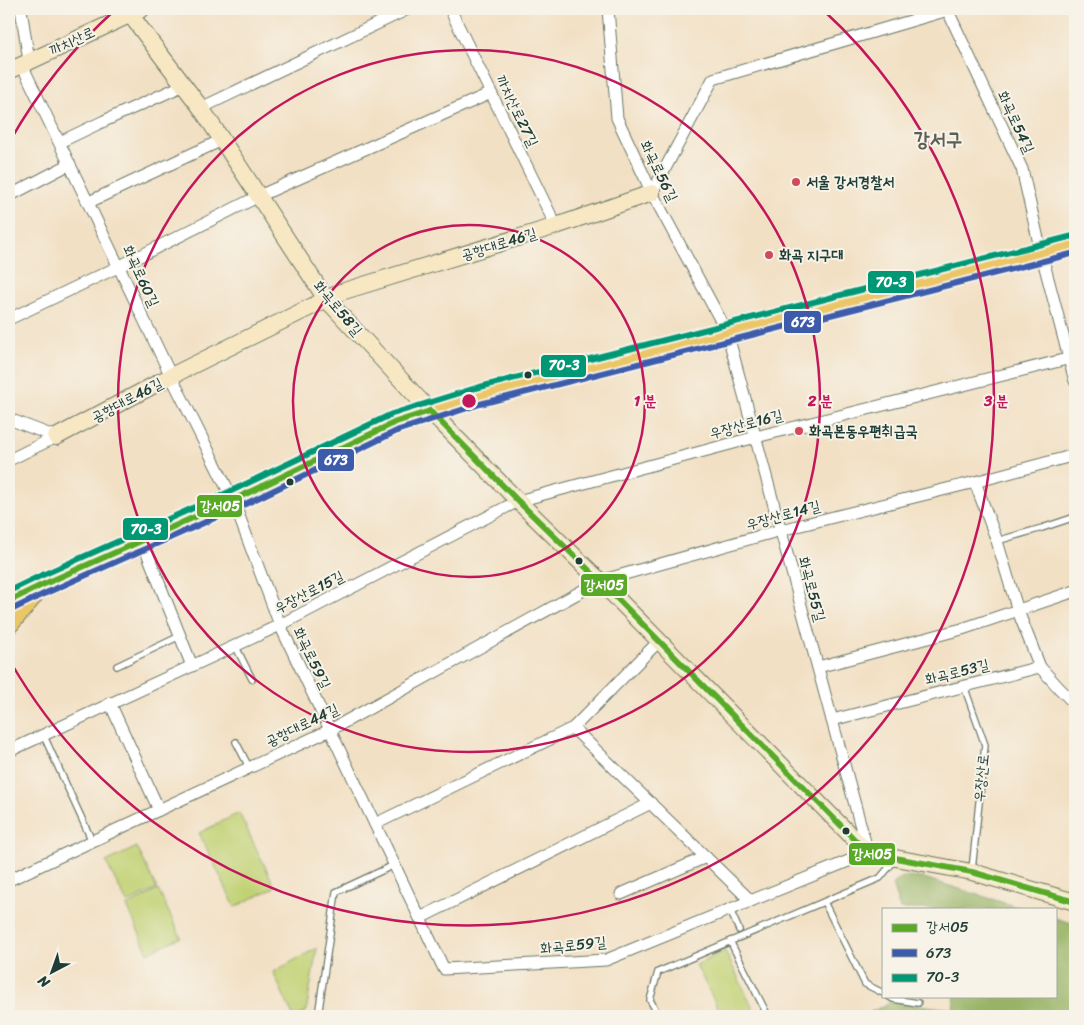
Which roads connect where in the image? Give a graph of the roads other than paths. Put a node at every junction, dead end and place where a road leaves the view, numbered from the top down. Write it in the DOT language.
graph roads {
  1 [pos="21,9"];
  2 [pos="408,9"];
  3 [pos="450,9"];
  4 [pos="608,9"];
  5 [pos="948,9"];
  6 [pos="133,10"];
  7 [pos="20,66"];
  8 [pos="184,85"];
  9 [pos="491,93"];
  10 [pos="201,108"];
  11 [pos="222,140"];
  12 [pos="60,142"];
  13 [pos="70,164"];
  14 [pos="652,193"];
  15 [pos="9,196"];
  16 [pos="259,196"];
  17 [pos="89,202"];
  18 [pos="556,226"];
  19 [pos="1075,244"];
  20 [pos="1041,252"];
  21 [pos="120,266"];
  22 [pos="326,299"];
  23 [pos="9,319"];
  24 [pos="727,332"];
  25 [pos="1072,358"];
  26 [pos="172,376"];
  27 [pos="1075,381"];
  28 [pos="430,411"];
  29 [pos="9,419"];
  30 [pos="56,437"];
  31 [pos="756,437"];
  32 [pos="1075,455"];
  33 [pos="9,460"];
  34 [pos="975,482"];
  35 [pos="233,500"];
  36 [pos="518,501"];
  37 [pos="1075,517"];
  38 [pos="781,530"];
  39 [pos="142,540"];
  40 [pos="997,541"];
  41 [pos="600,581"];
  42 [pos="42,585"];
  43 [pos="9,587"];
  44 [pos="1075,591"];
  45 [pos="9,601"];
  46 [pos="1018,611"];
  47 [pos="9,624"];
  48 [pos="280,624"];
  49 [pos="180,636"];
  50 [pos="659,641"];
  51 [pos="235,645"];
  52 [pos="117,666"];
  53 [pos="192,666"];
  54 [pos="818,666"];
  55 [pos="1040,667"];
  56 [pos="252,679"];
  57 [pos="964,686"];
  58 [pos="110,703"];
  59 [pos="1075,704"];
  60 [pos="832,720"];
  61 [pos="573,728"];
  62 [pos="330,730"];
  63 [pos="43,734"];
  64 [pos="236,742"];
  65 [pos="9,751"];
  66 [pos="249,767"];
  67 [pos="651,804"];
  68 [pos="159,810"];
  69 [pos="374,824"];
  70 [pos="92,841"];
  71 [pos="868,853"];
  72 [pos="706,857"];
  73 [pos="896,858"];
  74 [pos="394,864"];
  75 [pos="972,872"];
  76 [pos="9,880"];
  77 [pos="621,894"];
  78 [pos="751,901"];
  79 [pos="824,902"];
  80 [pos="1075,902"];
  81 [pos="730,910"];
  82 [pos="420,918"];
  83 [pos="739,930"];
  84 [pos="730,941"];
  85 [pos="882,992"];
  86 [pos="891,998"];
  87 [pos="918,1003"];
  88 [pos="318,1016"];
  89 [pos="659,1016"];
  90 [pos="768,1016"];
  1 -- 7 [label="street, 까치산로"];
  2 -- 10 [label="street"];
  3 -- 9 [label="street, 까치산로27길"];
  4 -- 14 [label="street, 화곡로56길"];
  5 -- 14 [label="street"];
  5 -- 20 [label="street, 화곡로54길"];
  6 -- 7 [label="street, 까치산로"];
  6 -- 8 [label="street, 화곡로58길"];
  7 -- 12 [label="street, 화곡로60길"];
  8 -- 10 [label="street, 화곡로58길"];
  8 -- 12 [label="street"];
  9 -- 16 [label="street"];
  9 -- 18 [label="street, 까치산로27길"];
  10 -- 11 [label="street, 화곡로58길"];
  11 -- 16 [label="street, 화곡로58길"];
  11 -- 17 [label="street"];
  12 -- 13 [label="street, 화곡로60길"];
  13 -- 15 [label="street"];
  13 -- 17 [label="street, 화곡로60길"];
  14 -- 18 [label="street, 공항대로46길"];
  14 -- 24 [label="street, 화곡로56길"];
  16 -- 21 [label="street"];
  16 -- 22 [label="street, 화곡로58길"];
  17 -- 21 [label="street, 화곡로60길"];
  18 -- 22 [label="street, 공항대로46길"];
  19 -- 20 [label="main road"];
  20 -- 24 [label="main road"];
  20 -- 25 [label="street"];
  21 -- 23 [label="street"];
  21 -- 26 [label="street, 화곡로60길"];
  22 -- 26 [label="street, 공항대로46길"];
  22 -- 28 [label="street, 화곡로58길"];
  24 -- 28 [label="main road"];
  24 -- 31 [label="street, 화곡로55길"];
  25 -- 27 [label="street"];
  25 -- 31 [label="street, 우장산로16길"];
  26 -- 30 [label="street, 공항대로46길"];
  26 -- 35 [label="street, 화곡로60길"];
  28 -- 35 [label="main road"];
  28 -- 36 [label="street"];
  29 -- 30 [label="street"];
  30 -- 33 [label="street"];
  31 -- 36 [label="street, 우장산로16길"];
  31 -- 38 [label="street, 화곡로55길"];
  32 -- 34 [label="street, 우장산로14길"];
  34 -- 38 [label="street, 우장산로14길"];
  34 -- 40 [label="street"];
  35 -- 39 [label="main road"];
  35 -- 48 [label="street, 화곡로59길"];
  36 -- 41 [label="street"];
  36 -- 48 [label="street, 우장산로15길"];
  37 -- 40 [label="lane"];
  38 -- 41 [label="street, 우장산로14길"];
  38 -- 54 [label="street, 화곡로55길"];
  39 -- 42 [label="main road"];
  39 -- 49 [label="street"];
  40 -- 46 [label="street"];
  41 -- 50 [label="street"];
  41 -- 62 [label="street, 공항대로44길"];
  42 -- 43 [label="main road"];
  42 -- 45 [label="main road"];
  42 -- 47 [label="main road"];
  44 -- 46 [label="street"];
  46 -- 54 [label="street"];
  46 -- 55 [label="street"];
  48 -- 51 [label="street, 우장산로15길"];
  48 -- 62 [label="street, 화곡로59길"];
  49 -- 52 [label="lane"];
  49 -- 53 [label="street"];
  50 -- 61 [label="street"];
  50 -- 71 [label="street"];
  51 -- 53 [label="street, 우장산로15길"];
  51 -- 56 [label="lane"];
  53 -- 58 [label="street, 우장산로15길"];
  54 -- 60 [label="street, 화곡로55길"];
  55 -- 57 [label="street, 화곡로53길"];
  55 -- 59 [label="street"];
  57 -- 60 [label="street, 화곡로53길"];
  57 -- 75 [label="lane, 우장산로"];
  58 -- 63 [label="street, 우장산로15길"];
  58 -- 68 [label="street"];
  60 -- 71 [label="street, 화곡로55길"];
  61 -- 67 [label="street"];
  61 -- 69 [label="street"];
  62 -- 66 [label="street, 공항대로44길"];
  62 -- 69 [label="street, 화곡로59길"];
  63 -- 65 [label="street, 우장산로15길"];
  63 -- 70 [label="lane"];
  64 -- 66 [label="lane"];
  66 -- 68 [label="street, 공항대로44길"];
  67 -- 72 [label="street"];
  67 -- 82 [label="street"];
  68 -- 70 [label="street, 공항대로44길"];
  69 -- 74 [label="street, 화곡로59길"];
  70 -- 76 [label="street, 공항대로44길"];
  71 -- 73 [label="street"];
  71 -- 78 [label="street, 화곡로59길"];
  72 -- 77 [label="street"];
  72 -- 78 [label="street"];
  73 -- 75 [label="street"];
  73 -- 79 [label="lane"];
  74 -- 82 [label="street, 화곡로59길"];
  74 -- 88 [label="lane"];
  75 -- 80 [label="street"];
  78 -- 81 [label="street, 화곡로59길"];
  79 -- 84 [label="lane"];
  79 -- 85 [label="lane"];
  81 -- 82 [label="street, 화곡로59길"];
  81 -- 83 [label="lane"];
  84 -- 89 [label="lane"];
  84 -- 90 [label="lane"];
  86 -- 87 [label="lane"];
}
